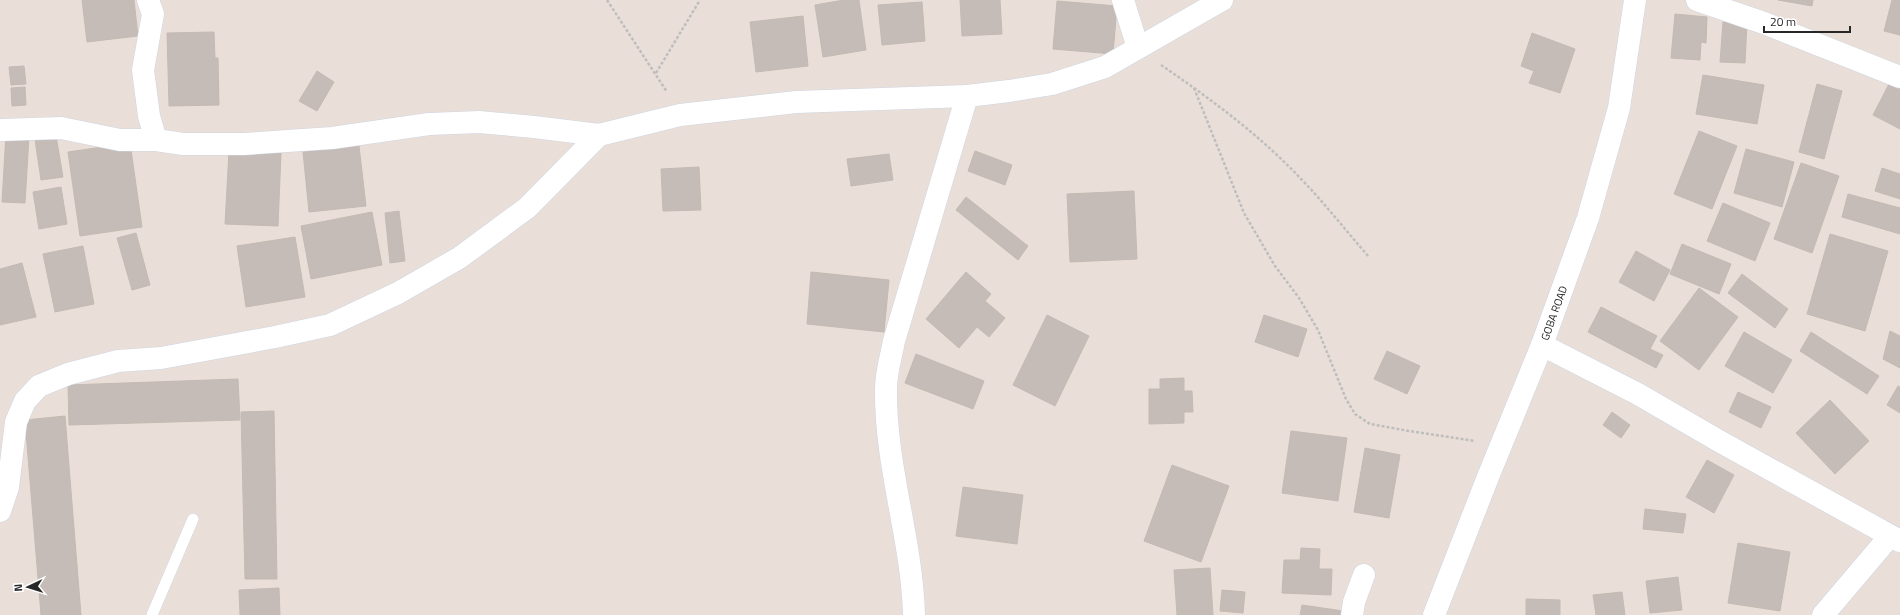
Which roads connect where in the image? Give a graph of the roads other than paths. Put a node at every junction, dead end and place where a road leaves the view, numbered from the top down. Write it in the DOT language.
graph roads {
  1 [pos="148,0"];
  2 [pos="1123,0"];
  3 [pos="1222,0"];
  4 [pos="1635,0"];
  5 [pos="1697,0"];
  6 [pos="1138,48"];
  7 [pos="1900,77"];
  8 [pos="967,96"];
  9 [pos="0,130"];
  10 [pos="599,135"];
  11 [pos="156,140"];
  12 [pos="1542,345"];
  13 [pos="0,511"];
  14 [pos="193,519"];
  15 [pos="1895,538"];
  16 [pos="1364,575"];
  17 [pos="152,615"];
  18 [pos="914,615"];
  19 [pos="1352,615"];
  20 [pos="1434,615"];
  21 [pos="1823,615"];
  1 -- 11 [label="street"];
  2 -- 6 [label="street"];
  3 -- 6 [label="street"];
  4 -- 12 [label="street, GOBA ROAD"];
  5 -- 7 [label="street"];
  6 -- 8 [label="street"];
  8 -- 10 [label="street"];
  8 -- 18 [label="street"];
  9 -- 11 [label="street"];
  10 -- 11 [label="street"];
  10 -- 13 [label="street"];
  12 -- 15 [label="street"];
  12 -- 20 [label="street, GOBA ROAD"];
  14 -- 17 [label="lane"];
  15 -- 21 [label="street"];
  16 -- 19 [label="street"];
}
